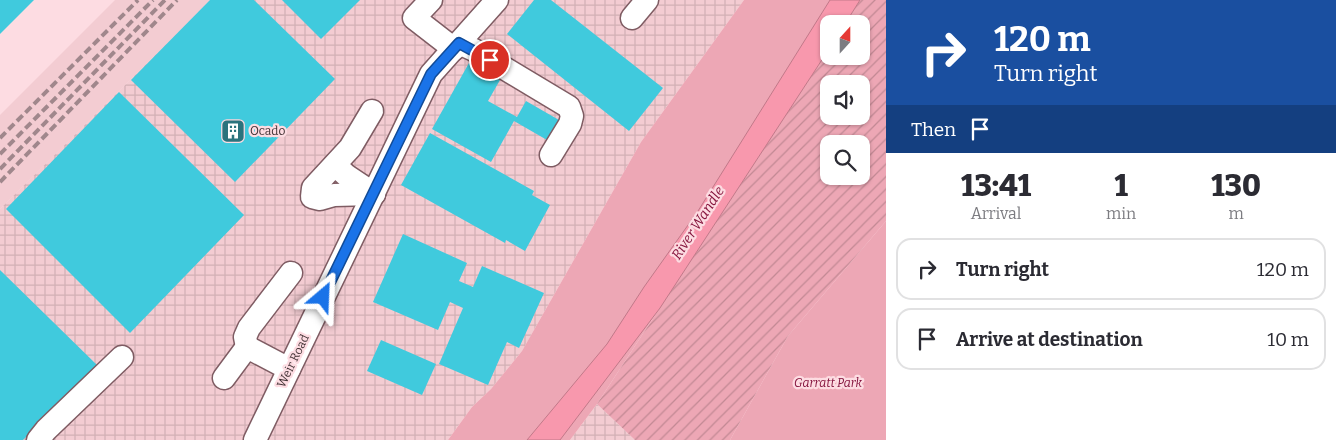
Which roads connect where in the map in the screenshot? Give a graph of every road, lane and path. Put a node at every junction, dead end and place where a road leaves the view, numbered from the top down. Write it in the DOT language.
graph roads {
  1 [pos="431,0"];
  2 [pos="497,0"];
  3 [pos="647,0"];
  4 [pos="632,18"];
  5 [pos="456,46"];
  6 [pos="372,110"];
  7 [pos="551,155"];
  8 [pos="335,165"];
  9 [pos="374,194"];
  10 [pos="290,273"];
  11 [pos="247,347"];
  12 [pos="122,357"];
  13 [pos="289,369"];
  14 [pos="224,378"];
  15 [pos="38,440"];
  16 [pos="256,440"];
  1 -- 5 [label="lane"];
  2 -- 5 [label="lane, Weir Road"];
  3 -- 4 [label="lane"];
  5 -- 7 [label="lane"];
  5 -- 9 [label="lane, Weir Road"];
  6 -- 8 [label="lane"];
  8 -- 9 [label="lane"];
  8 -- 9 [label="lane"];
  9 -- 13 [label="lane, Weir Road"];
  10 -- 11 [label="lane"];
  11 -- 13 [label="lane"];
  11 -- 14 [label="lane"];
  12 -- 15 [label="lane"];
  13 -- 16 [label="lane, Weir Road"];
}
